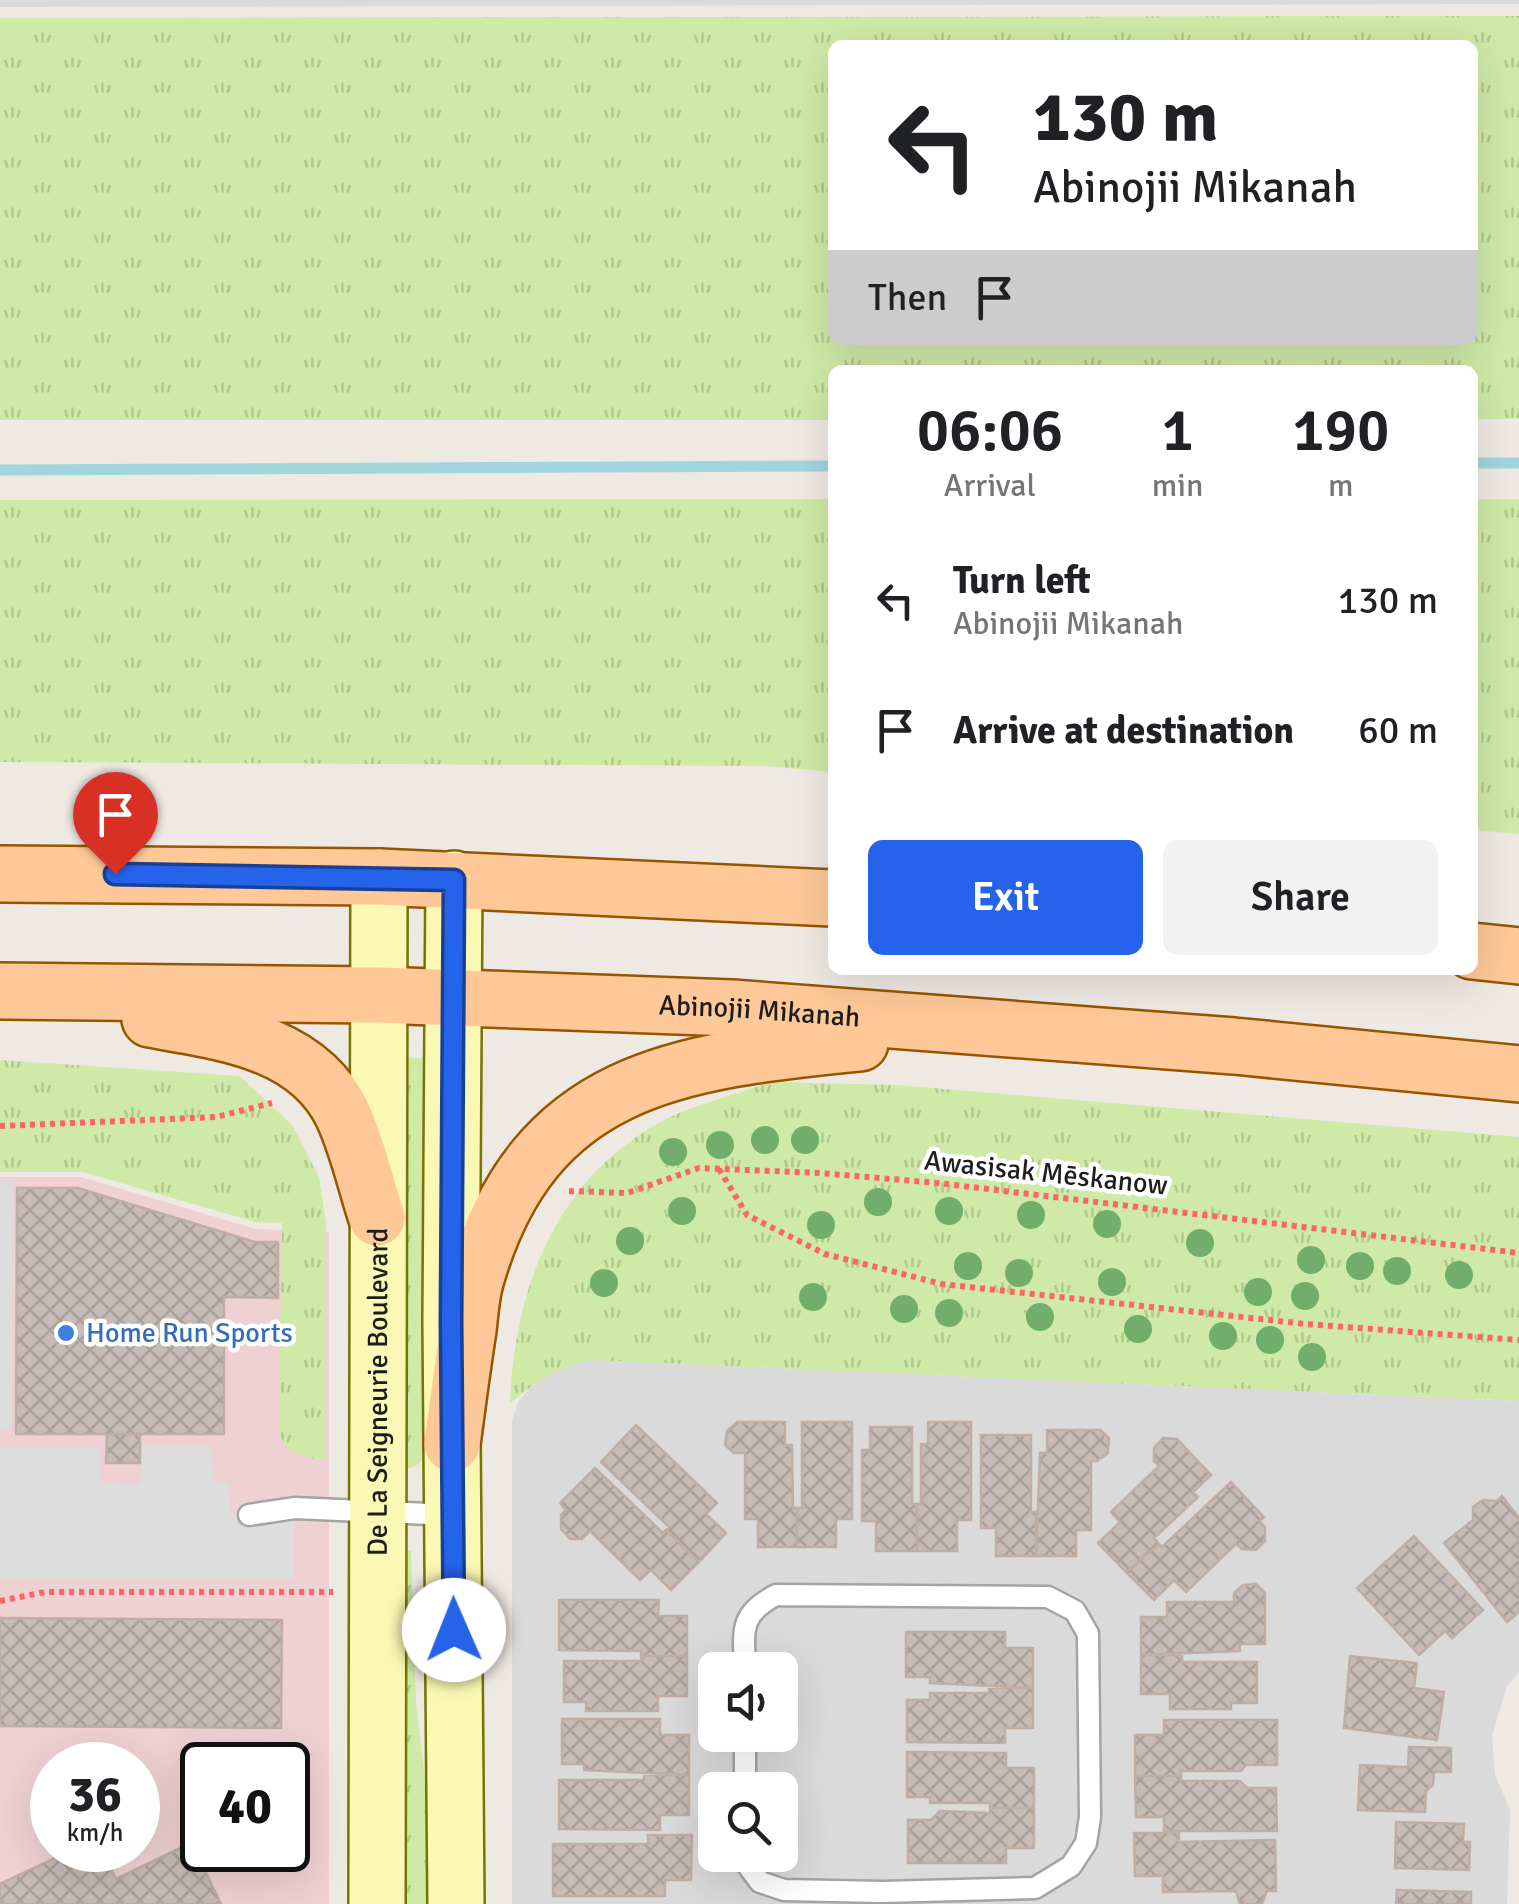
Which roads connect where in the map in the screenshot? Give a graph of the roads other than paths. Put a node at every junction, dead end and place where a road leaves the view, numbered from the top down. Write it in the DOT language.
graph roads {
  1 [pos="0,874"];
  2 [pos="379,877"];
  3 [pos="454,880"];
  4 [pos="828,898"];
  5 [pos="1478,952"];
  6 [pos="1519,956"];
  7 [pos="0,991"];
  8 [pos="378,995"];
  9 [pos="454,997"];
  10 [pos="1002,1028"];
  11 [pos="1519,1074"];
  12 [pos="377,1218"];
  13 [pos="452,1444"];
  14 [pos="378,1512"];
  15 [pos="452,1515"];
  16 [pos="249,1516"];
  17 [pos="745,1652"];
  18 [pos="753,1872"];
  19 [pos="882,1898"];
  20 [pos="377,1904"];
  21 [pos="456,1904"];
  1 -- 2 [label="main road"];
  2 -- 3 [label="main road"];
  2 -- 8 [label="street, De La Seigneurie Boulevard"];
  3 -- 4 [label="main road"];
  3 -- 9 [label="street"];
  5 -- 6 [label="main road"];
  7 -- 8 [label="main road, Abinojii Mikanah"];
  7 -- 12 [label="main road"];
  8 -- 9 [label="main road, Abinojii Mikanah"];
  8 -- 12 [label="street, De La Seigneurie Boulevard"];
  9 -- 10 [label="main road, Abinojii Mikanah"];
  9 -- 13 [label="street"];
  10 -- 11 [label="main road, Abinojii Mikanah"];
  10 -- 13 [label="main road"];
  12 -- 14 [label="street, De La Seigneurie Boulevard"];
  13 -- 15 [label="street"];
  14 -- 15 [label="lane"];
  14 -- 16 [label="lane"];
  14 -- 20 [label="street, De La Seigneurie Boulevard"];
  15 -- 21 [label="street"];
  17 -- 19 [label="lane"];
  18 -- 19 [label="lane"];
}
